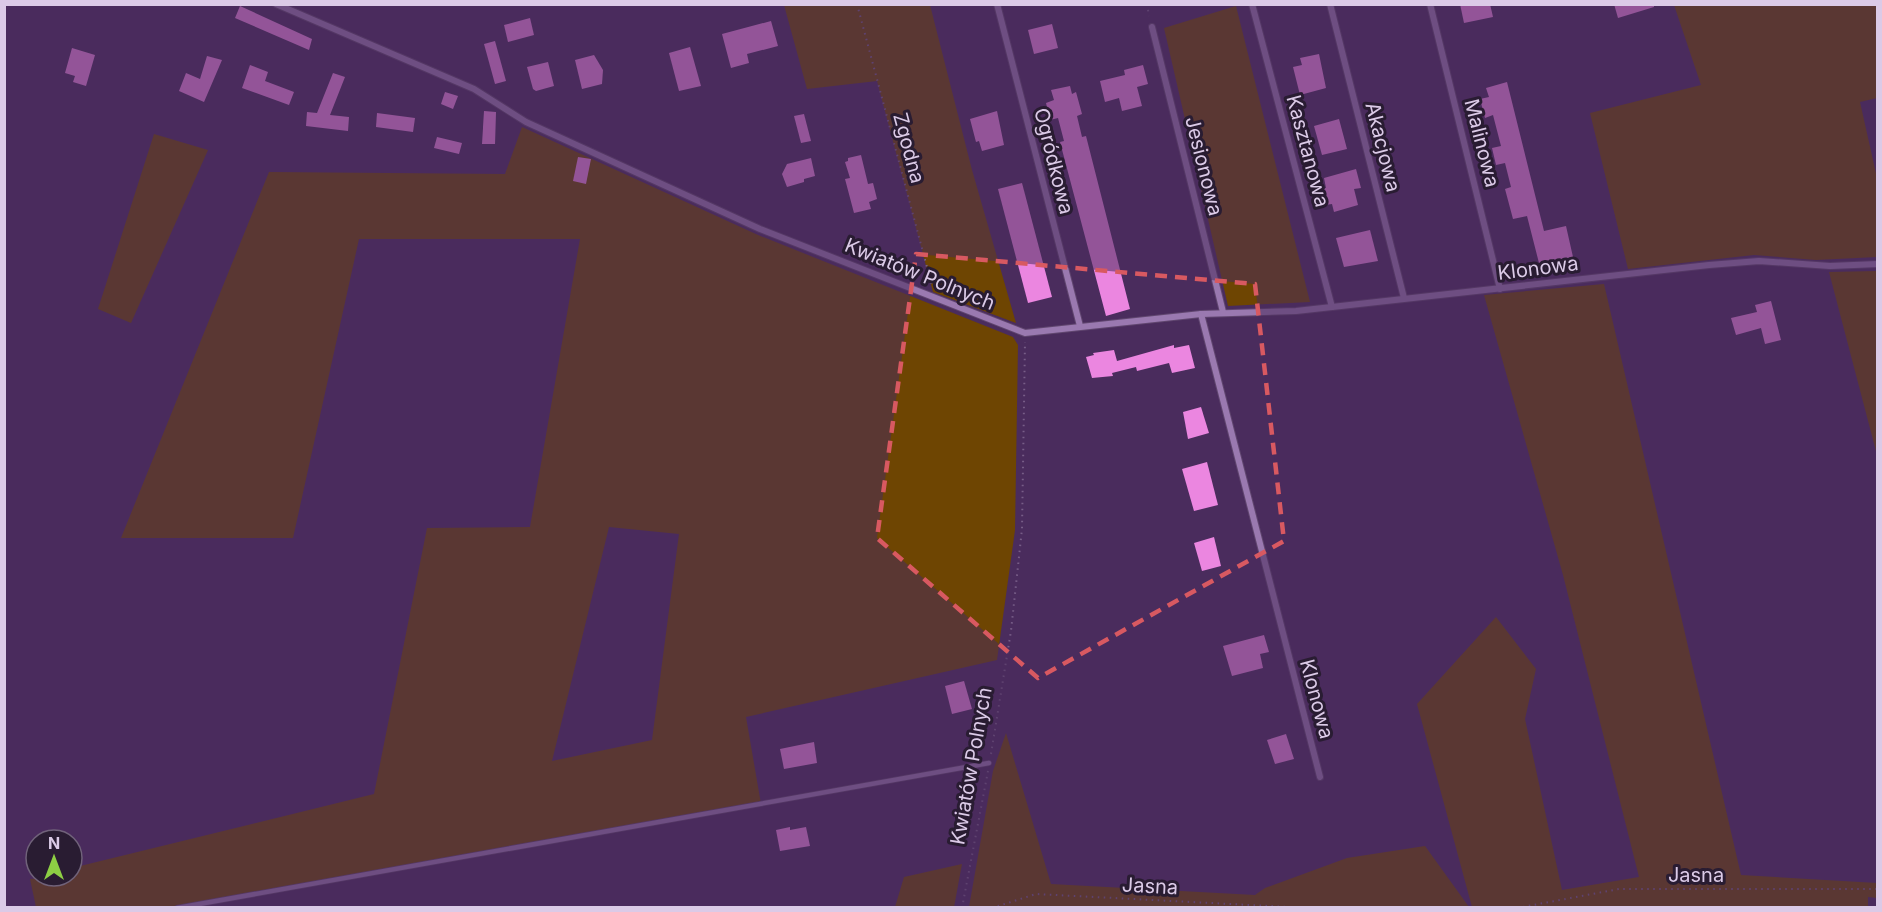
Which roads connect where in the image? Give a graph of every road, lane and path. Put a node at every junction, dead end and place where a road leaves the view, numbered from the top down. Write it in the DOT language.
graph roads {
  1 [pos="276,4"];
  2 [pos="857,4"];
  3 [pos="997,4"];
  4 [pos="1146,4"];
  5 [pos="1252,4"];
  6 [pos="1330,4"];
  7 [pos="1430,4"];
  8 [pos="1152,27"];
  9 [pos="1878,264"];
  10 [pos="1500,289"];
  11 [pos="935,297"];
  12 [pos="1404,297"];
  13 [pos="1332,307"];
  14 [pos="1223,312"];
  15 [pos="1202,314"];
  16 [pos="1080,326"];
  17 [pos="1025,333"];
  18 [pos="989,763"];
  19 [pos="1320,777"];
  20 [pos="1878,889"];
  21 [pos="177,908"];
  22 [pos="962,908"];
  23 [pos="992,908"];
  24 [pos="1308,908"];
  25 [pos="1517,908"];
  1 -- 11 [label="street, Kwiatów Polnych"];
  2 -- 11 [label="path, Zgodna"];
  3 -- 16 [label="street, Ogródkowa"];
  4 -- 8 [label="path"];
  5 -- 13 [label="street, Kasztanowa"];
  6 -- 12 [label="street, Akacjowa"];
  7 -- 10 [label="street, Malinowa"];
  8 -- 14 [label="street, Jesionowa"];
  9 -- 10 [label="street, Klonowa"];
  10 -- 12 [label="street, Klonowa"];
  11 -- 17 [label="street, Kwiatów Polnych"];
  12 -- 13 [label="street, Klonowa"];
  13 -- 14 [label="street, Klonowa"];
  14 -- 15 [label="street, Klonowa"];
  15 -- 16 [label="street, Klonowa"];
  15 -- 19 [label="street, Klonowa"];
  16 -- 17 [label="street, Klonowa"];
  17 -- 18 [label="path, Kwiatów Polnych"];
  18 -- 21 [label="lane"];
  18 -- 22 [label="path, Kwiatów Polnych"];
  20 -- 25 [label="path, Jasna"];
  23 -- 24 [label="path, Jasna"];
}
